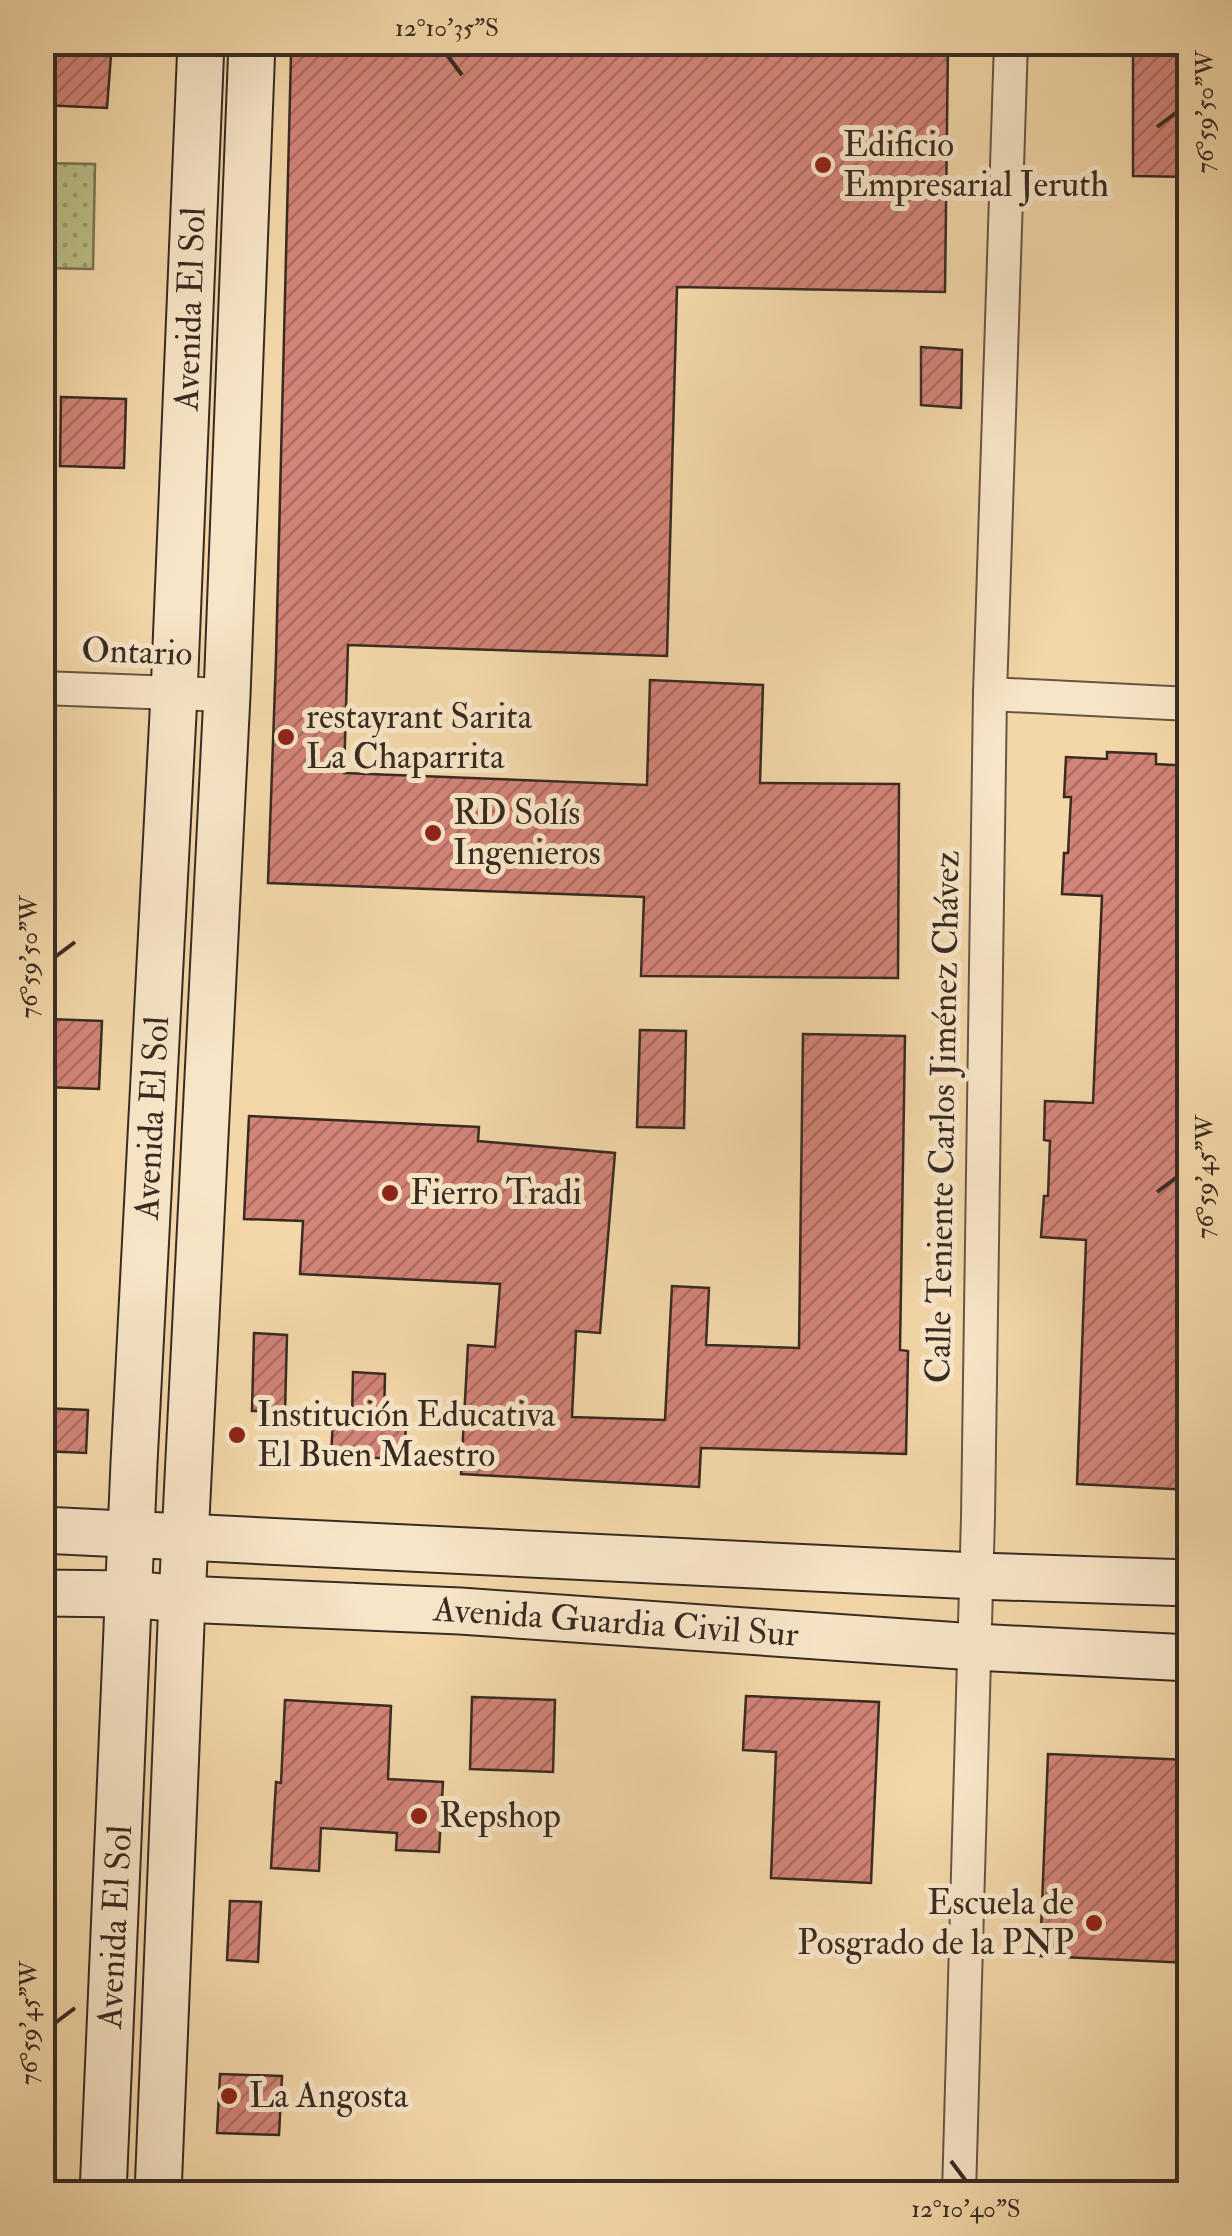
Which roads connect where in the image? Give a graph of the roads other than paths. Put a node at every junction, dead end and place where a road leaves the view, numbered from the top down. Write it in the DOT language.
graph roads {
  1 [pos="201,42"];
  2 [pos="252,42"];
  3 [pos="1011,42"];
  4 [pos="42,688"];
  5 [pos="174,694"];
  6 [pos="990,694"];
  7 [pos="228,696"];
  8 [pos="1190,704"];
  9 [pos="144,1274"];
  10 [pos="197,1280"];
  11 [pos="42,1530"];
  12 [pos="132,1534"];
  13 [pos="186,1536"];
  14 [pos="976,1576"];
  15 [pos="1190,1583"];
  16 [pos="42,1593"];
  17 [pos="130,1594"];
  18 [pos="182,1599"];
  19 [pos="975,1647"];
  20 [pos="1190,1658"];
  21 [pos="103,2194"];
  22 [pos="158,2194"];
  23 [pos="959,2194"];
  1 -- 5 [label="main road, Avenida El Sol"];
  2 -- 7 [label="main road, Avenida El Sol"];
  3 -- 6 [label="street, Calle Teniente Carlos Jiménez Chávez"];
  4 -- 5 [label="street, Ontario"];
  5 -- 7 [label="street, Ontario"];
  5 -- 9 [label="main road, Avenida El Sol"];
  6 -- 8 [label="street"];
  6 -- 14 [label="street, Calle Teniente Carlos Jiménez Chávez"];
  7 -- 10 [label="main road, Avenida El Sol"];
  9 -- 10 [label="main road"];
  9 -- 12 [label="main road, Avenida El Sol"];
  10 -- 13 [label="main road, Avenida El Sol"];
  11 -- 12 [label="main road, Avenida Guardia Civil Sur"];
  12 -- 13 [label="main road, Avenida Guardia Civil Sur"];
  12 -- 17 [label="main road, Avenida El Sol"];
  13 -- 14 [label="main road, Avenida Guardia Civil Sur"];
  13 -- 18 [label="main road, Avenida El Sol"];
  14 -- 15 [label="main road, Avenida Guardia Civil Sur"];
  14 -- 19 [label="street, Calle Teniente Carlos Jiménez Chávez"];
  16 -- 17 [label="main road, Avenida Guardia Civil Sur"];
  17 -- 18 [label="main road, Avenida Guardia Civil Sur"];
  17 -- 21 [label="main road, Avenida El Sol"];
  18 -- 19 [label="main road, Avenida Guardia Civil Sur"];
  18 -- 22 [label="main road, Avenida El Sol"];
  19 -- 20 [label="main road, Avenida Guardia Civil Sur"];
  19 -- 23 [label="street, Calle Teniente Carlos Jiménez Chávez"];
}
